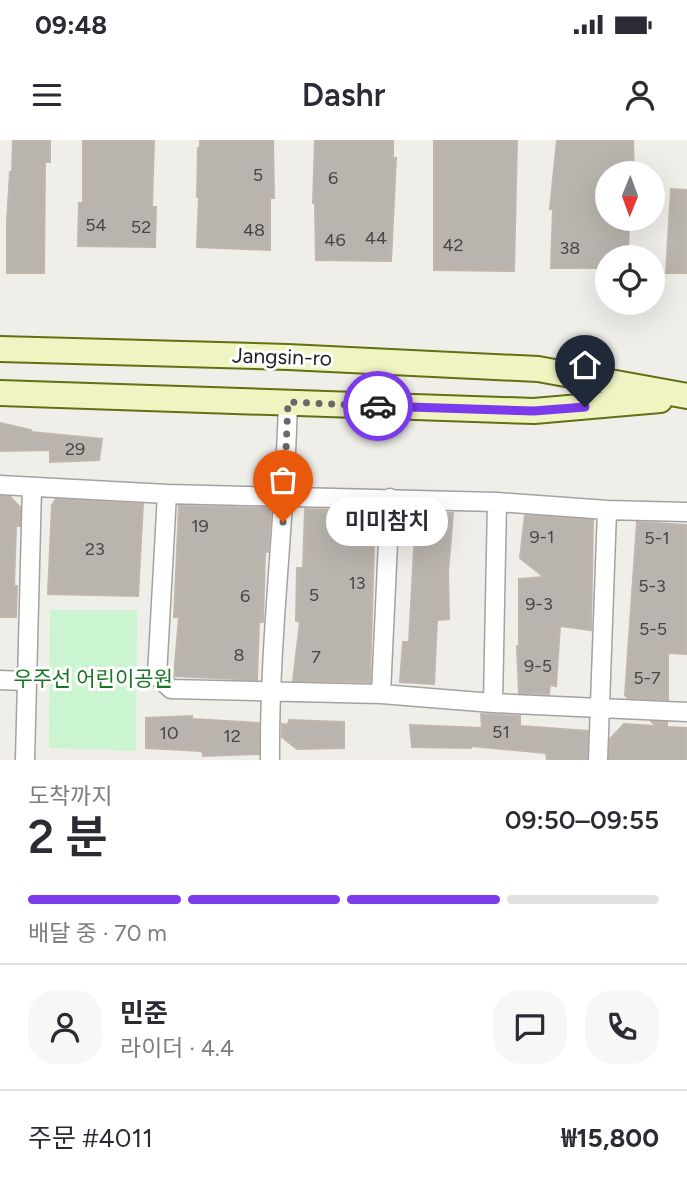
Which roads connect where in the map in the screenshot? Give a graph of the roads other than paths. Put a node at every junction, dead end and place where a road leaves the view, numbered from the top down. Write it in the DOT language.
graph roads {
  1 [pos="0,349"];
  2 [pos="0,393"];
  3 [pos="687,397"];
  4 [pos="288,402"];
  5 [pos="0,485"];
  6 [pos="32,487"];
  7 [pos="167,494"];
  8 [pos="285,497"];
  9 [pos="390,498"];
  10 [pos="497,502"];
  11 [pos="607,510"];
  12 [pos="687,512"];
  13 [pos="0,680"];
  14 [pos="25,681"];
  15 [pos="270,693"];
  16 [pos="381,694"];
  17 [pos="494,703"];
  18 [pos="600,707"];
  19 [pos="687,712"];
  20 [pos="24,760"];
  21 [pos="270,760"];
  22 [pos="598,760"];
  1 -- 3 [label="main road, Jangsin-ro"];
  2 -- 4 [label="main road, Jangsin-ro"];
  3 -- 4 [label="main road, Jangsin-ro"];
  4 -- 8 [label="street"];
  5 -- 6 [label="street"];
  6 -- 7 [label="street"];
  6 -- 14 [label="street"];
  7 -- 8 [label="street"];
  7 -- 15 [label="street"];
  8 -- 9 [label="street"];
  8 -- 15 [label="street"];
  9 -- 10 [label="street"];
  9 -- 16 [label="street"];
  10 -- 11 [label="street"];
  10 -- 17 [label="street"];
  11 -- 12 [label="street"];
  11 -- 18 [label="street"];
  13 -- 14 [label="street"];
  14 -- 20 [label="street"];
  15 -- 16 [label="street"];
  15 -- 21 [label="street"];
  16 -- 17 [label="street"];
  17 -- 18 [label="street"];
  18 -- 19 [label="street"];
  18 -- 22 [label="street"];
}
